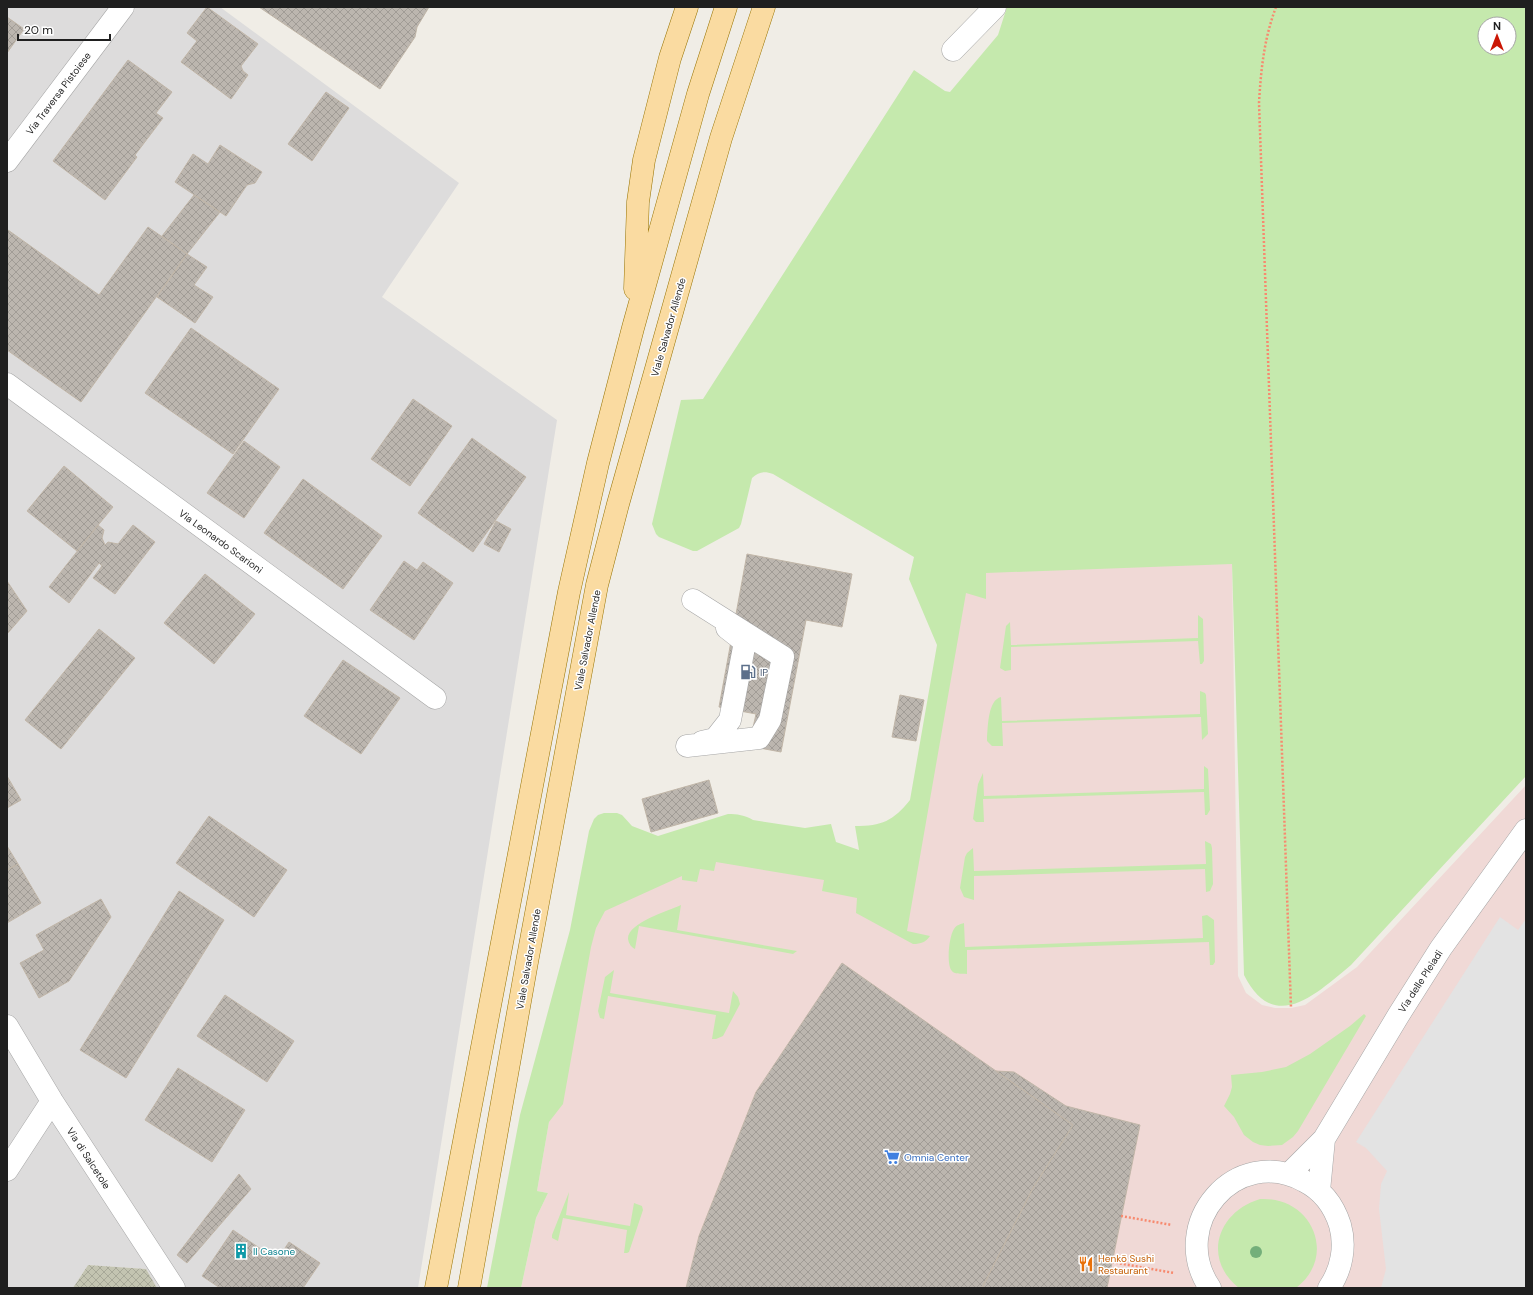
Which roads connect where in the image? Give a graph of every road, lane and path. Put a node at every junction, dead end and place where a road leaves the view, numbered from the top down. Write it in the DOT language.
graph roads {
  1 [pos="123,7"];
  2 [pos="687,7"];
  3 [pos="726,7"];
  4 [pos="764,7"];
  5 [pos="995,7"];
  6 [pos="1276,7"];
  7 [pos="953,50"];
  8 [pos="7,160"];
  9 [pos="633,328"];
  10 [pos="7,384"];
  11 [pos="694,600"];
  12 [pos="435,698"];
  13 [pos="1526,830"];
  14 [pos="1291,1008"];
  15 [pos="7,1026"];
  16 [pos="52,1101"];
  17 [pos="1324,1139"];
  18 [pos="7,1170"];
  19 [pos="1289,1174"];
  20 [pos="1319,1191"];
  21 [pos="1121,1216"];
  22 [pos="1178,1226"];
  23 [pos="1112,1262"];
  24 [pos="1181,1274"];
  25 [pos="174,1288"];
  26 [pos="436,1288"];
  27 [pos="469,1288"];
  28 [pos="1210,1288"];
  29 [pos="1329,1288"];
  1 -- 8 [label="street, Via Traversa Pistoiese"];
  2 -- 9 [label="main road"];
  3 -- 9 [label="main road"];
  4 -- 27 [label="main road, Viale Salvador Allende"];
  5 -- 7 [label="street"];
  6 -- 14 [label="path"];
  9 -- 26 [label="main road"];
  10 -- 12 [label="street, Via Leonardo Scarioni"];
  11 -- 11 [label="street"];
  13 -- 17 [label="street, Via delle Pleiadi"];
  15 -- 16 [label="street, Via di Salcetole"];
  16 -- 18 [label="street"];
  16 -- 25 [label="street, Via di Salcetole"];
  17 -- 19 [label="street, Via delle Pleiadi"];
  17 -- 20 [label="street, Via delle Pleiadi"];
  19 -- 20 [label="street"];
  19 -- 28 [label="street"];
  20 -- 29 [label="street"];
  21 -- 22 [label="path"];
  23 -- 24 [label="path"];
}
